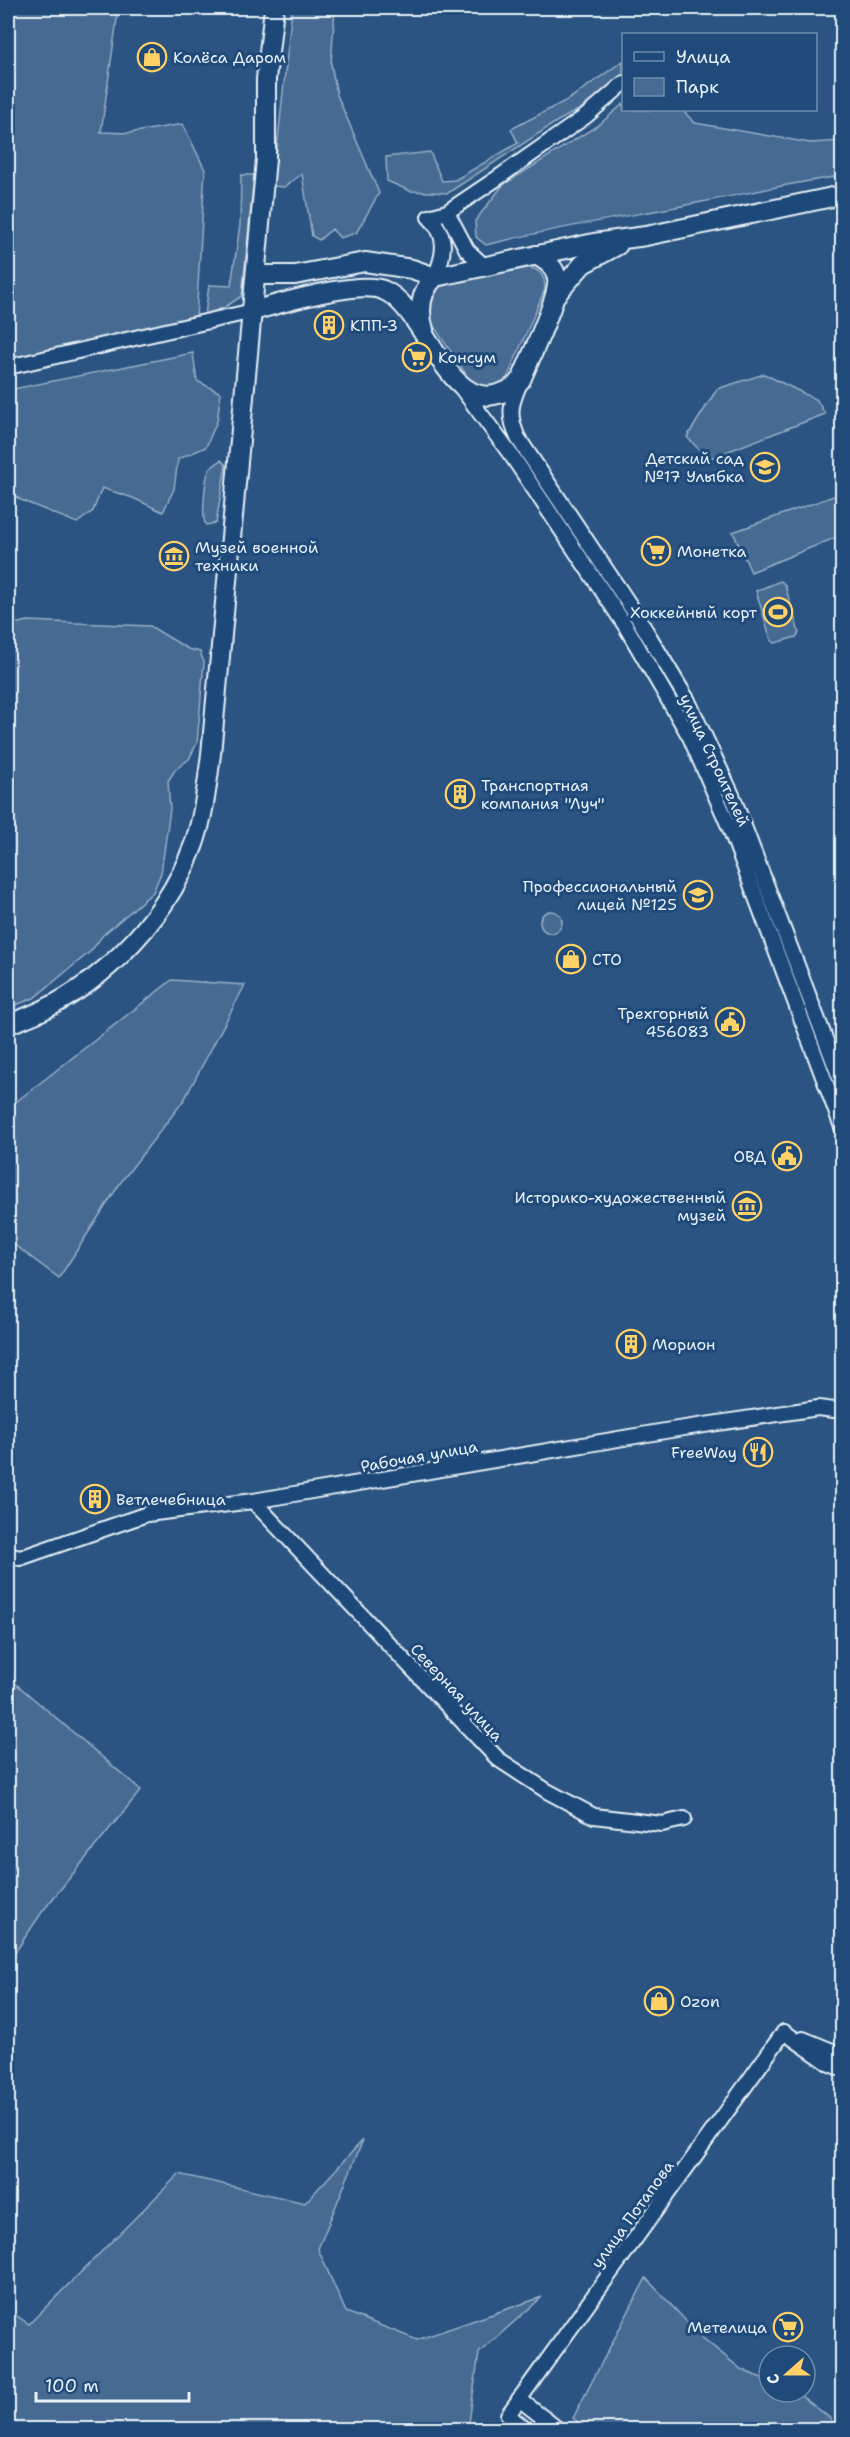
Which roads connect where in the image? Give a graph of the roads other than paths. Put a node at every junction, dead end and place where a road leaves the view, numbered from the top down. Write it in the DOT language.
graph roads {
  1 [pos="274,8"];
  2 [pos="622,85"];
  3 [pos="843,195"];
  4 [pos="447,212"];
  5 [pos="646,236"];
  6 [pos="536,255"];
  7 [pos="485,267"];
  8 [pos="256,275"];
  9 [pos="435,277"];
  10 [pos="555,296"];
  11 [pos="253,310"];
  12 [pos="427,340"];
  13 [pos="8,367"];
  14 [pos="455,379"];
  15 [pos="521,380"];
  16 [pos="8,1024"];
  17 [pos="843,1083"];
  18 [pos="843,1127"];
  19 [pos="843,1411"];
  20 [pos="254,1501"];
  21 [pos="8,1555"];
  22 [pos="684,1819"];
  23 [pos="784,2032"];
  24 [pos="843,2055"];
  25 [pos="843,2069"];
  26 [pos="519,2399"];
  27 [pos="526,2430"];
  28 [pos="559,2430"];
  1 -- 8 [label="main road"];
  2 -- 4 [label="street"];
  3 -- 5 [label="main road"];
  4 -- 7 [label="street"];
  4 -- 9 [label="street"];
  5 -- 6 [label="main road"];
  5 -- 10 [label="main road"];
  6 -- 7 [label="main road"];
  6 -- 10 [label="main road"];
  7 -- 9 [label="main road"];
  8 -- 9 [label="main road"];
  8 -- 11 [label="main road"];
  9 -- 12 [label="main road"];
  10 -- 15 [label="main road"];
  11 -- 12 [label="main road"];
  11 -- 13 [label="street"];
  11 -- 16 [label="main road"];
  12 -- 14 [label="main road"];
  14 -- 15 [label="main road"];
  14 -- 18 [label="street, улица Строителей"];
  15 -- 17 [label="street, улица Строителей"];
  19 -- 20 [label="street, Рабочая улица"];
  20 -- 21 [label="street, Рабочая улица"];
  20 -- 22 [label="street, Северная улица"];
  23 -- 24 [label="street"];
  23 -- 25 [label="street"];
  23 -- 26 [label="street, улица Потапова"];
  26 -- 27 [label="street, улица Потапова"];
  26 -- 28 [label="street"];
}
